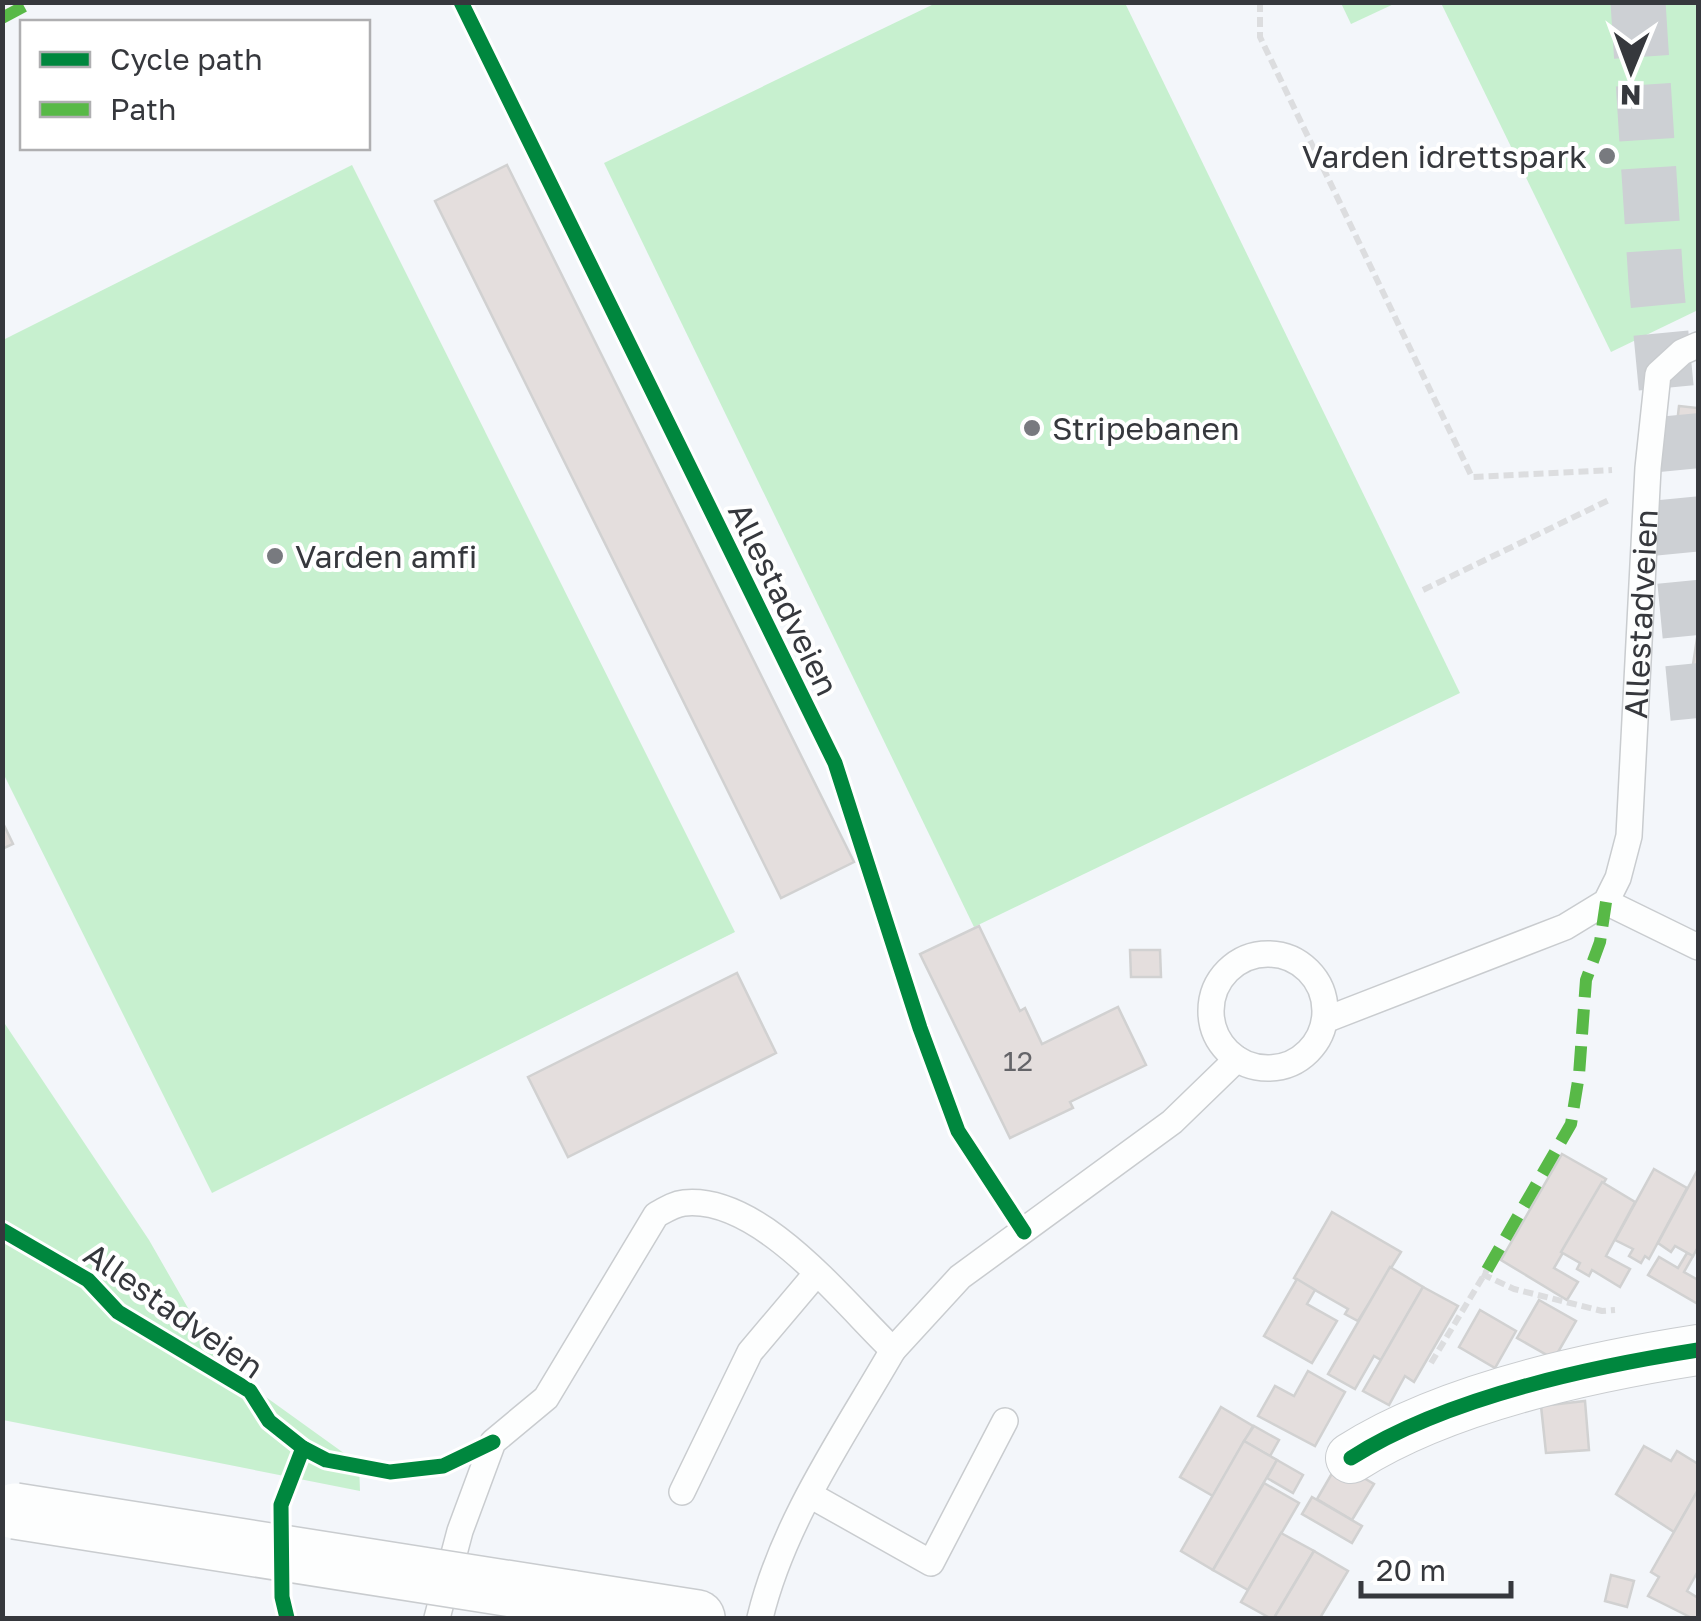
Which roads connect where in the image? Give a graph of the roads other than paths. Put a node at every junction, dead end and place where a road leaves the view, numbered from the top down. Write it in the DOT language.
graph roads {
  1 [pos="1698,345"];
  2 [pos="1606,902"];
  3 [pos="1698,947"];
  4 [pos="1326,1020"];
  5 [pos="1237,1060"];
  6 [pos="816,1274"];
  7 [pos="893,1350"];
  8 [pos="1698,1350"];
  9 [pos="1005,1421"];
  10 [pos="1370,1446"];
  11 [pos="682,1492"];
  12 [pos="810,1495"];
  13 [pos="8,1510"];
  14 [pos="436,1618"];
  15 [pos="697,1618"];
  16 [pos="760,1618"];
  1 -- 2 [label="lane, Allestadveien"];
  2 -- 3 [label="lane"];
  2 -- 4 [label="lane"];
  4 -- 5 [label="lane"];
  4 -- 5 [label="lane"];
  5 -- 7 [label="lane"];
  6 -- 7 [label="lane"];
  6 -- 11 [label="lane"];
  6 -- 14 [label="lane"];
  7 -- 12 [label="lane"];
  8 -- 10 [label="street"];
  9 -- 12 [label="lane"];
  12 -- 16 [label="lane"];
  13 -- 15 [label="main road, bridge"];
}
